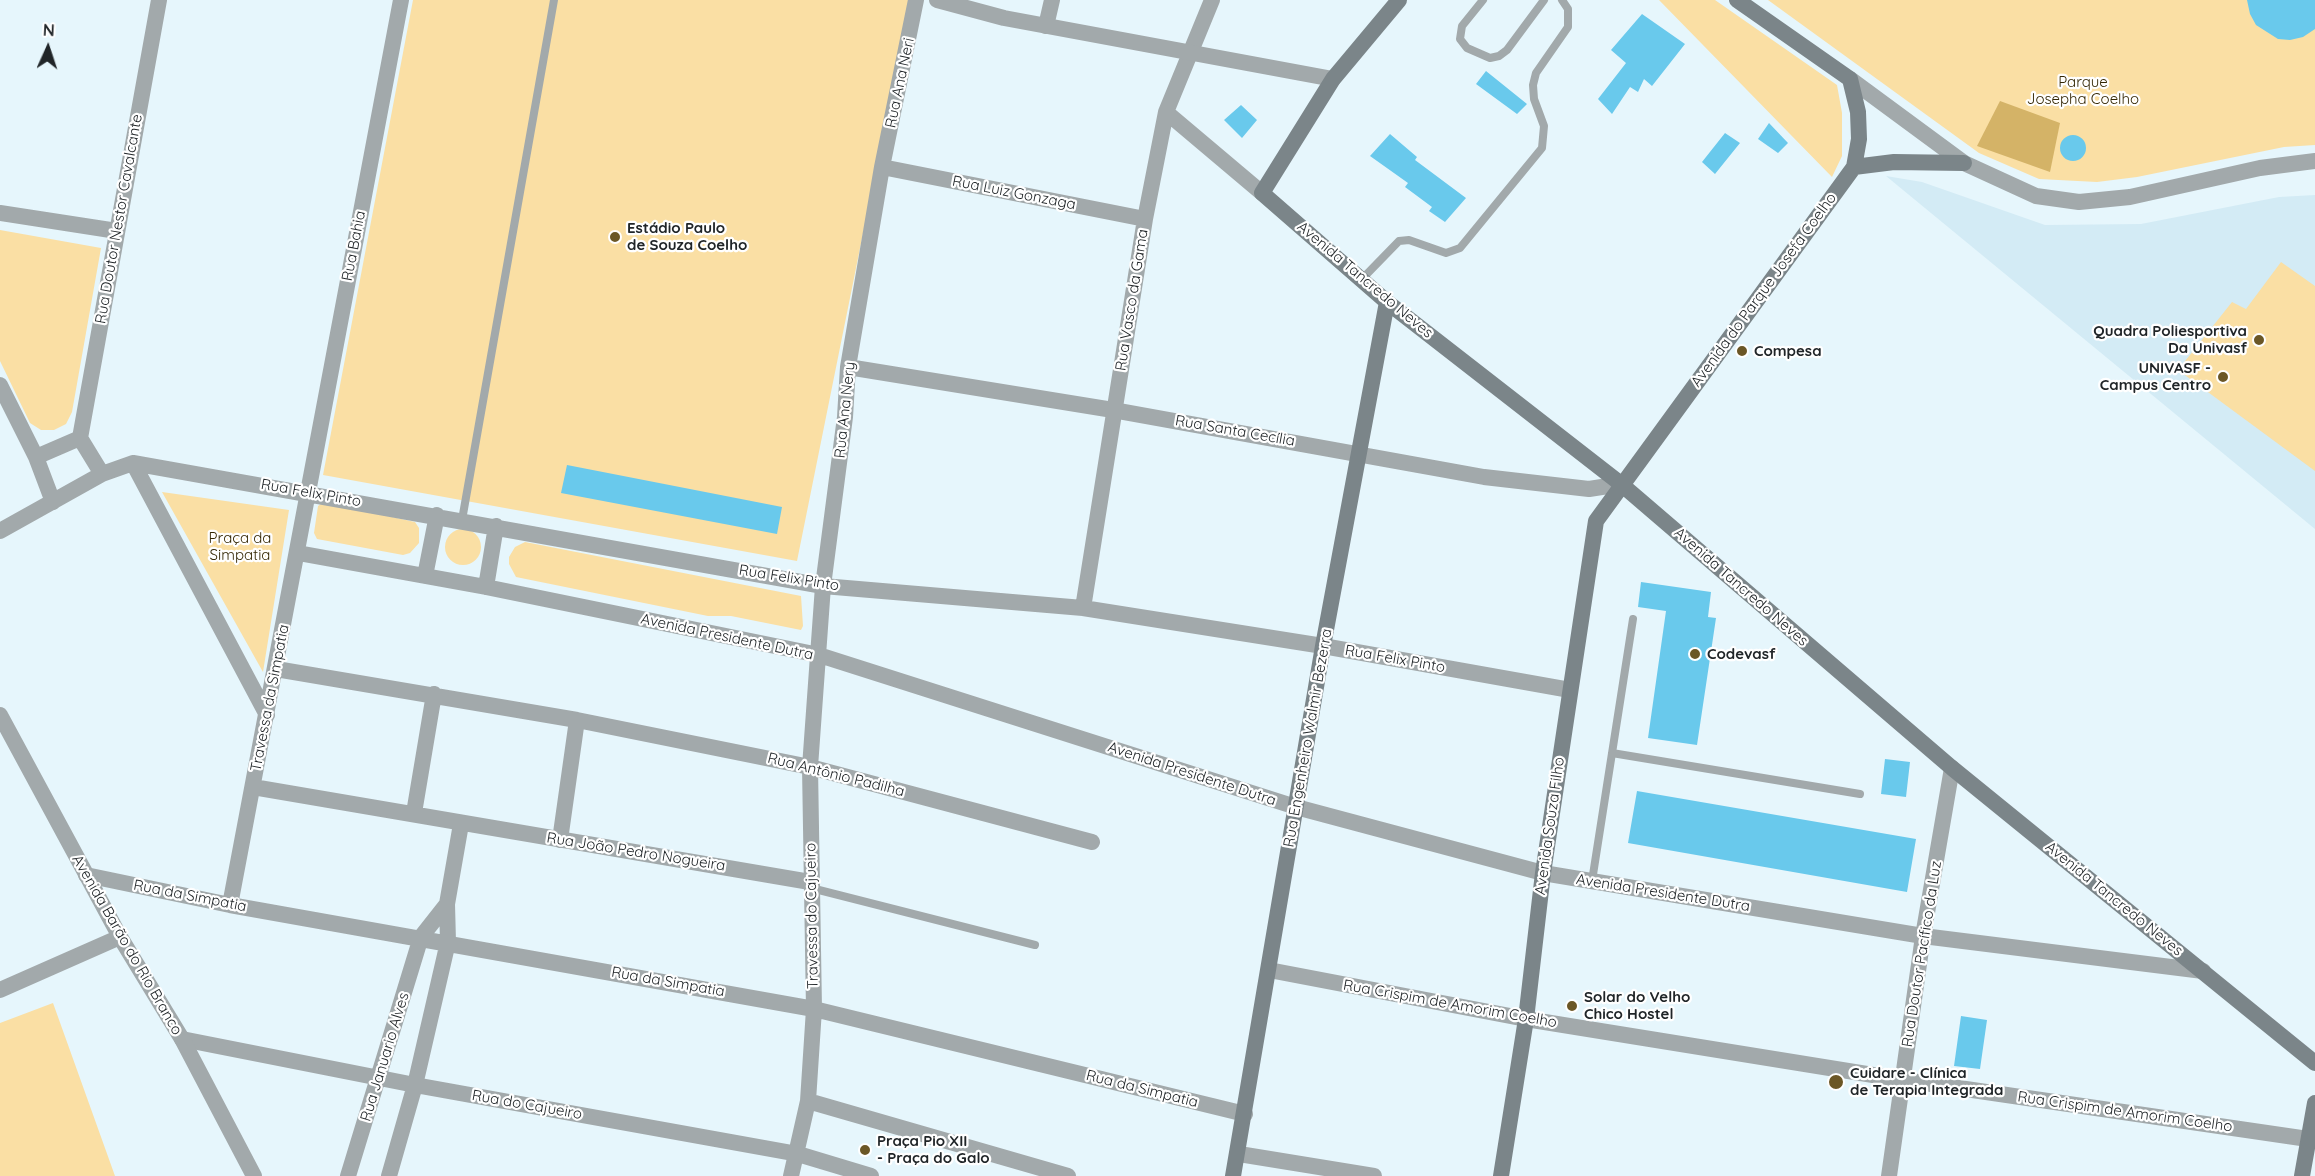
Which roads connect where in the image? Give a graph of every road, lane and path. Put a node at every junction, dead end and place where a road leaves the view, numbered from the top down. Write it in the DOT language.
graph roads {
  1 [pos="159,0"];
  2 [pos="401,0"];
  3 [pos="554,0"];
  4 [pos="916,0"];
  5 [pos="937,0"];
  6 [pos="1052,0"];
  7 [pos="1212,0"];
  8 [pos="1399,0"];
  9 [pos="1483,0"];
  10 [pos="1544,0"];
  11 [pos="1562,0"];
  12 [pos="1737,0"];
  13 [pos="1046,26"];
  14 [pos="1189,52"];
  15 [pos="1333,79"];
  16 [pos="1850,79"];
  17 [pos="1166,112"];
  18 [pos="2315,161"];
  19 [pos="1964,163"];
  20 [pos="882,167"];
  21 [pos="1854,167"];
  22 [pos="1263,193"];
  23 [pos="0,213"];
  24 [pos="1145,219"];
  25 [pos="117,231"];
  26 [pos="1362,279"];
  27 [pos="1387,302"];
  28 [pos="848,366"];
  29 [pos="0,385"];
  30 [pos="1113,410"];
  31 [pos="80,438"];
  32 [pos="1358,453"];
  33 [pos="36,457"];
  34 [pos="133,463"];
  35 [pos="102,474"];
  36 [pos="1621,484"];
  37 [pos="307,492"];
  38 [pos="53,502"];
  39 [pos="437,515"];
  40 [pos="462,520"];
  41 [pos="496,526"];
  42 [pos="0,531"];
  43 [pos="298,553"];
  44 [pos="425,576"];
  45 [pos="823,586"];
  46 [pos="486,587"];
  47 [pos="1083,608"];
  48 [pos="1633,619"];
  49 [pos="1323,646"];
  50 [pos="819,655"];
  51 [pos="276,669"];
  52 [pos="1570,690"];
  53 [pos="434,694"];
  54 [pos="0,715"];
  55 [pos="267,715"];
  56 [pos="577,720"];
  57 [pos="1612,753"];
  58 [pos="810,767"];
  59 [pos="1952,768"];
  60 [pos="253,787"];
  61 [pos="1860,794"];
  62 [pos="1296,807"];
  63 [pos="414,813"];
  64 [pos="461,824"];
  65 [pos="560,840"];
  66 [pos="1092,842"];
  67 [pos="1543,873"];
  68 [pos="86,875"];
  69 [pos="1592,881"];
  70 [pos="810,885"];
  71 [pos="230,904"];
  72 [pos="447,904"];
  73 [pos="1923,936"];
  74 [pos="120,937"];
  75 [pos="421,937"];
  76 [pos="448,942"];
  77 [pos="1035,945"];
  78 [pos="1269,970"];
  79 [pos="2203,971"];
  80 [pos="0,990"];
  81 [pos="814,1009"];
  82 [pos="1526,1019"];
  83 [pos="182,1039"];
  84 [pos="2315,1063"];
  85 [pos="379,1078"];
  86 [pos="1904,1080"];
  87 [pos="416,1085"];
  88 [pos="808,1101"];
  89 [pos="2315,1102"];
  90 [pos="1245,1114"];
  91 [pos="2308,1139"];
  92 [pos="798,1154"];
  93 [pos="1239,1154"];
  94 [pos="254,1176"];
  95 [pos="348,1176"];
  96 [pos="389,1176"];
  97 [pos="791,1176"];
  98 [pos="871,1176"];
  99 [pos="1068,1176"];
  100 [pos="1233,1176"];
  101 [pos="1374,1176"];
  102 [pos="1501,1176"];
  103 [pos="1888,1176"];
  104 [pos="2302,1176"];
  1 -- 25 [label="street, Rua Doutor Nestor Cavalcante"];
  2 -- 37 [label="street, Rua Bahia"];
  3 -- 40 [label="lane"];
  4 -- 20 [label="street, Rua Ana Neri"];
  5 -- 13 [label="street"];
  6 -- 13 [label="street"];
  7 -- 14 [label="street, Rua Vasco da Gama"];
  8 -- 15 [label="main road"];
  9 -- 10 [label="lane"];
  11 -- 26 [label="lane"];
  12 -- 16 [label="main road"];
  13 -- 14 [label="street"];
  14 -- 15 [label="street"];
  14 -- 17 [label="street, Rua Vasco da Gama"];
  15 -- 22 [label="main road"];
  16 -- 19 [label="street"];
  16 -- 21 [label="main road, Avenida do Parque Josefa Coelho"];
  17 -- 22 [label="street, Avenida Tancredo Neves"];
  17 -- 24 [label="street, Rua Vasco da Gama"];
  18 -- 19 [label="street"];
  19 -- 21 [label="main road"];
  20 -- 24 [label="street, Rua Luiz Gonzaga"];
  20 -- 28 [label="street, Rua Ana Nery"];
  21 -- 36 [label="main road, Avenida do Parque Josefa Coelho"];
  22 -- 26 [label="main road, Avenida Tancredo Neves"];
  23 -- 25 [label="street"];
  24 -- 30 [label="street, Rua Vasco da Gama"];
  25 -- 31 [label="street, Rua Doutor Nestor Cavalcante"];
  26 -- 27 [label="main road, Avenida Tancredo Neves"];
  27 -- 32 [label="main road, Rua Engenheiro Walmir Bezerra"];
  27 -- 36 [label="main road, Avenida Tancredo Neves"];
  28 -- 30 [label="street, Rua Santa Cecília"];
  28 -- 45 [label="street, Rua Ana Nery"];
  29 -- 33 [label="street"];
  30 -- 32 [label="street, Rua Santa Cecília"];
  30 -- 47 [label="street, Rua Vasco da Gama"];
  31 -- 33 [label="street"];
  31 -- 35 [label="street"];
  32 -- 36 [label="street, Rua Santa Cecília"];
  32 -- 49 [label="main road, Rua Engenheiro Walmir Bezerra"];
  33 -- 38 [label="street"];
  34 -- 35 [label="street, Rua Felix Pinto"];
  34 -- 37 [label="street, Rua Felix Pinto"];
  34 -- 55 [label="street"];
  35 -- 38 [label="street, Rua Felix Pinto"];
  36 -- 52 [label="main road, Avenida Souza Filho"];
  36 -- 59 [label="main road, Avenida Tancredo Neves"];
  37 -- 39 [label="street, Rua Felix Pinto"];
  37 -- 43 [label="street, Travessa da Simpatia"];
  38 -- 42 [label="street, Rua Felix Pinto"];
  39 -- 40 [label="street, Rua Felix Pinto"];
  39 -- 44 [label="street"];
  40 -- 41 [label="street, Rua Felix Pinto"];
  41 -- 45 [label="street, Rua Felix Pinto"];
  41 -- 46 [label="street"];
  43 -- 44 [label="street, Avenida Presidente Dutra"];
  43 -- 51 [label="street, Travessa da Simpatia"];
  44 -- 46 [label="street, Avenida Presidente Dutra"];
  45 -- 47 [label="street, Rua Felix Pinto"];
  45 -- 50 [label="street, Rua Ana Nery"];
  46 -- 50 [label="street, Avenida Presidente Dutra"];
  47 -- 49 [label="street, Rua Felix Pinto"];
  48 -- 57 [label="lane"];
  49 -- 52 [label="street, Rua Felix Pinto"];
  49 -- 62 [label="main road, Rua Engenheiro Walmir Bezerra"];
  50 -- 58 [label="street, Travessa do Cajueiro"];
  50 -- 62 [label="street, Avenida Presidente Dutra"];
  51 -- 53 [label="street, Rua Antônio Padilha"];
  51 -- 55 [label="street, Travessa da Simpatia"];
  52 -- 67 [label="main road, Avenida Souza Filho"];
  53 -- 56 [label="street, Rua Antônio Padilha"];
  53 -- 63 [label="street"];
  54 -- 68 [label="street, Avenida Barão do Rio Branco"];
  55 -- 60 [label="street, Travessa da Simpatia"];
  56 -- 58 [label="street, Rua Antônio Padilha"];
  56 -- 65 [label="street"];
  57 -- 61 [label="lane"];
  57 -- 69 [label="lane"];
  58 -- 66 [label="street, Rua Antônio Padilha"];
  58 -- 70 [label="street, Travessa do Cajueiro"];
  59 -- 73 [label="street, Rua Doutor Pacífico da Luz"];
  59 -- 79 [label="main road, Avenida Tancredo Neves"];
  60 -- 63 [label="street, Rua João Pedro Nogueira"];
  60 -- 71 [label="street, Travessa da Simpatia"];
  62 -- 67 [label="street, Avenida Presidente Dutra"];
  62 -- 78 [label="main road, Rua Engenheiro Walmir Bezerra"];
  63 -- 64 [label="street, Rua João Pedro Nogueira"];
  64 -- 65 [label="street, Rua João Pedro Nogueira"];
  64 -- 72 [label="street"];
  65 -- 70 [label="street, Rua João Pedro Nogueira"];
  67 -- 69 [label="street, Avenida Presidente Dutra"];
  67 -- 82 [label="main road, Avenida Souza Filho"];
  68 -- 71 [label="street, Rua da Simpatia"];
  68 -- 74 [label="street, Avenida Barão do Rio Branco"];
  69 -- 73 [label="street, Avenida Presidente Dutra"];
  70 -- 77 [label="lane"];
  70 -- 81 [label="street, Travessa do Cajueiro"];
  71 -- 75 [label="street, Rua da Simpatia"];
  72 -- 75 [label="street"];
  72 -- 76 [label="street"];
  73 -- 79 [label="street, Avenida Presidente Dutra"];
  73 -- 86 [label="street, Rua Doutor Pacífico da Luz"];
  74 -- 80 [label="street"];
  74 -- 83 [label="street, Avenida Barão do Rio Branco"];
  75 -- 76 [label="street, Rua da Simpatia"];
  75 -- 85 [label="street, Rua Januario Alves"];
  76 -- 81 [label="street, Rua da Simpatia"];
  76 -- 87 [label="street, Rua Januario Alves"];
  78 -- 82 [label="street, Rua Crispim de Amorim Coelho"];
  78 -- 90 [label="main road, Rua Engenheiro Walmir Bezerra"];
  79 -- 84 [label="main road, Avenida Tancredo Neves"];
  81 -- 88 [label="street, Travessa do Cajueiro"];
  81 -- 90 [label="street, Rua da Simpatia"];
  82 -- 86 [label="street, Rua Crispim de Amorim Coelho"];
  82 -- 102 [label="main road, Avenida Souza Filho"];
  83 -- 85 [label="street, Rua do Cajueiro"];
  83 -- 94 [label="street, Avenida Barão do Rio Branco"];
  85 -- 87 [label="street, Rua do Cajueiro"];
  85 -- 95 [label="street, Rua Januario Alves"];
  86 -- 91 [label="street, Rua Crispim de Amorim Coelho"];
  86 -- 103 [label="street, Rua Doutor Pacífico da Luz"];
  87 -- 92 [label="street, Rua do Cajueiro"];
  87 -- 96 [label="street, Rua Januario Alves"];
  88 -- 92 [label="street, Travessa do Cajueiro"];
  88 -- 99 [label="street"];
  89 -- 91 [label="main road"];
  90 -- 93 [label="main road, Rua Engenheiro Walmir Bezerra"];
  91 -- 104 [label="main road"];
  92 -- 97 [label="street, Travessa do Cajueiro"];
  92 -- 98 [label="street, Rua do Cajueiro"];
  93 -- 100 [label="main road, Rua Engenheiro Walmir Bezerra"];
  93 -- 101 [label="street"];
}
